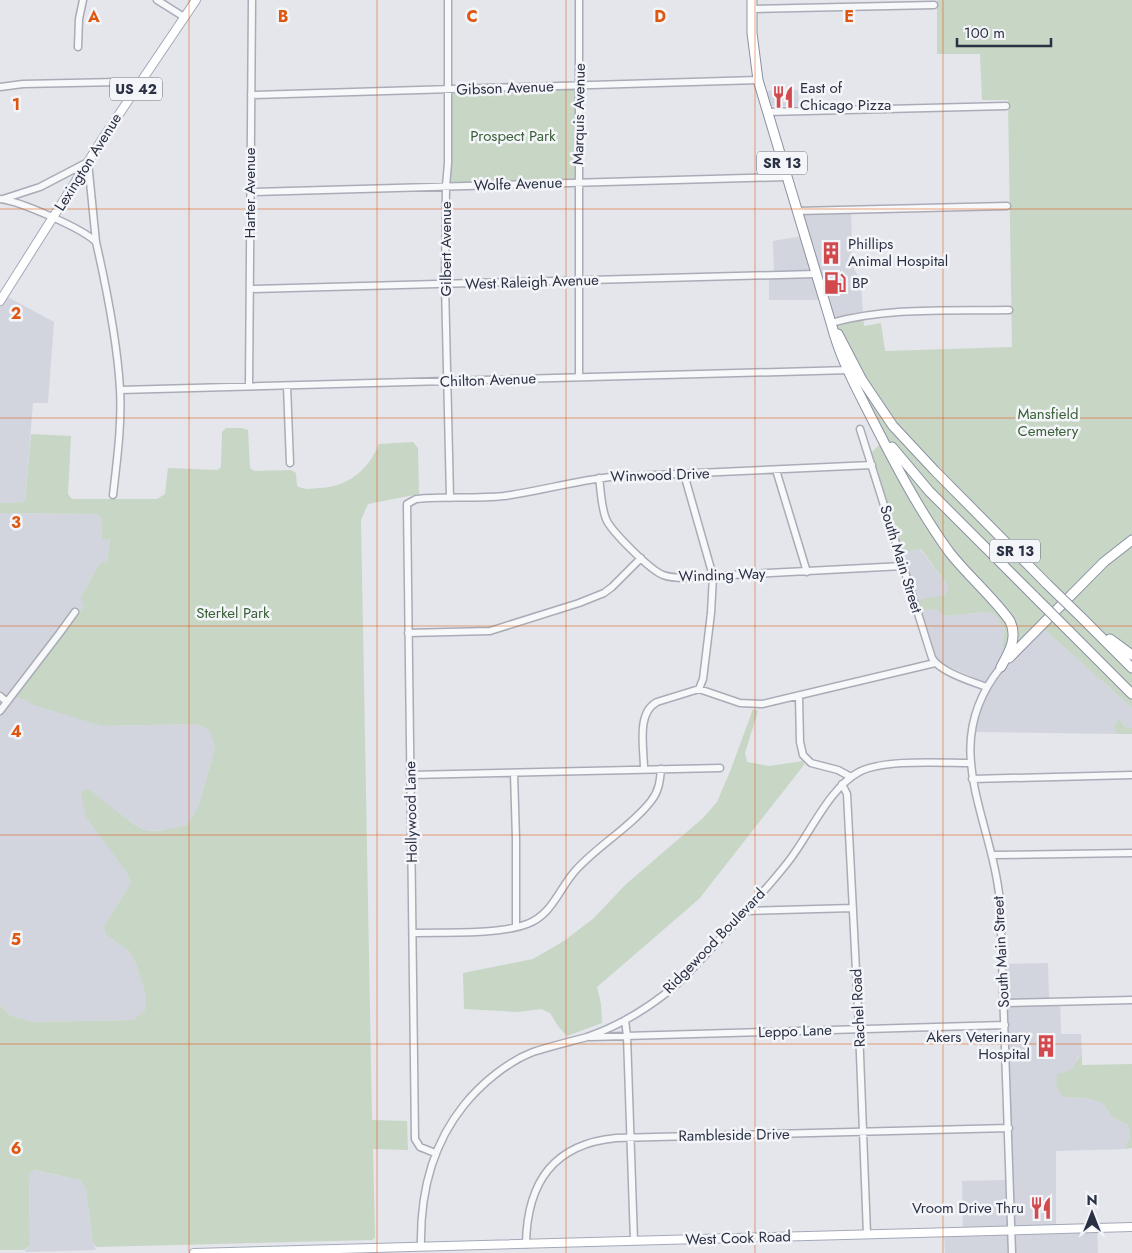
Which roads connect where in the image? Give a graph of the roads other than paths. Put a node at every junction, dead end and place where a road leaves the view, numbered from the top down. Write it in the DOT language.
graph roads {
  1 [pos="83,0"];
  2 [pos="158,0"];
  3 [pos="196,0"];
  4 [pos="252,0"];
  5 [pos="448,0"];
  6 [pos="579,0"];
  7 [pos="815,0"];
  8 [pos="876,3"];
  9 [pos="752,4"];
  10 [pos="934,5"];
  11 [pos="814,8"];
  12 [pos="184,18"];
  13 [pos="78,46"];
  14 [pos="758,80"];
  15 [pos="138,86"];
  16 [pos="580,86"];
  17 [pos="0,87"];
  18 [pos="447,89"];
  19 [pos="251,95"];
  20 [pos="1006,106"];
  21 [pos="767,112"];
  22 [pos="88,162"];
  23 [pos="786,177"];
  24 [pos="578,183"];
  25 [pos="446,186"];
  26 [pos="250,192"];
  27 [pos="1,200"];
  28 [pos="1006,206"];
  29 [pos="797,211"];
  30 [pos="53,218"];
  31 [pos="96,242"];
  32 [pos="815,274"];
  33 [pos="579,280"];
  34 [pos="445,284"];
  35 [pos="250,289"];
  36 [pos="0,301"];
  37 [pos="1009,310"];
  38 [pos="832,323"];
  39 [pos="852,370"];
  40 [pos="579,377"];
  41 [pos="447,381"];
  42 [pos="249,386"];
  43 [pos="287,386"];
  44 [pos="120,390"];
  45 [pos="873,420"];
  46 [pos="860,429"];
  47 [pos="290,463"];
  48 [pos="872,465"];
  49 [pos="776,470"];
  50 [pos="684,474"];
  51 [pos="599,478"];
  52 [pos="113,495"];
  53 [pos="450,498"];
  54 [pos="1132,540"];
  55 [pos="640,558"];
  56 [pos="903,566"];
  57 [pos="806,572"];
  58 [pos="713,576"];
  59 [pos="75,612"];
  60 [pos="1082,618"];
  61 [pos="408,633"];
  62 [pos="1132,655"];
  63 [pos="935,663"];
  64 [pos="1000,667"];
  65 [pos="1132,668"];
  66 [pos="986,687"];
  67 [pos="699,689"];
  68 [pos="1132,694"];
  69 [pos="0,696"];
  70 [pos="799,696"];
  71 [pos="7,702"];
  72 [pos="0,710"];
  73 [pos="970,763"];
  74 [pos="720,768"];
  75 [pos="644,769"];
  76 [pos="661,769"];
  77 [pos="514,773"];
  78 [pos="410,775"];
  79 [pos="1132,776"];
  80 [pos="851,777"];
  81 [pos="972,779"];
  82 [pos="842,784"];
  83 [pos="1132,853"];
  84 [pos="993,855"];
  85 [pos="853,908"];
  86 [pos="746,911"];
  87 [pos="516,927"];
  88 [pos="413,933"];
  89 [pos="1132,1000"];
  90 [pos="1004,1003"];
  91 [pos="625,1020"];
  92 [pos="1005,1025"];
  93 [pos="859,1029"];
  94 [pos="627,1036"];
  95 [pos="586,1037"];
  96 [pos="1009,1128"];
  97 [pos="863,1132"];
  98 [pos="631,1138"];
  99 [pos="435,1153"];
  100 [pos="1132,1227"];
  101 [pos="1012,1230"];
  102 [pos="867,1234"];
  103 [pos="634,1241"];
  104 [pos="526,1244"];
  105 [pos="422,1246"];
  106 [pos="194,1253"];
  107 [pos="1012,1253"];
  1 -- 13 [label="street"];
  2 -- 12 [label="street"];
  3 -- 12 [label="main road, Lexington Avenue / US 42"];
  4 -- 19 [label="street, Harter Avenue"];
  5 -- 18 [label="street, Gilbert Avenue"];
  6 -- 16 [label="street, Marquis Avenue"];
  7 -- 11 [label="street"];
  8 -- 10 [label="street"];
  8 -- 11 [label="street"];
  9 -- 11 [label="street"];
  9 -- 14 [label="highway, SR 13"];
  12 -- 15 [label="main road, Lexington Avenue / US 42"];
  14 -- 16 [label="street, Gibson Avenue"];
  14 -- 21 [label="highway, SR 13"];
  15 -- 17 [label="street"];
  15 -- 22 [label="main road, Lexington Avenue / US 42"];
  16 -- 18 [label="street, Gibson Avenue"];
  16 -- 24 [label="street, Marquis Avenue"];
  18 -- 19 [label="street, Gibson Avenue"];
  18 -- 25 [label="street, Gilbert Avenue"];
  19 -- 26 [label="street, Harter Avenue"];
  20 -- 21 [label="street"];
  21 -- 23 [label="highway, SR 13"];
  22 -- 27 [label="street"];
  22 -- 30 [label="main road, Lexington Avenue / US 42"];
  22 -- 31 [label="street"];
  23 -- 24 [label="street, Wolfe Avenue"];
  23 -- 29 [label="highway, SR 13"];
  24 -- 25 [label="street, Wolfe Avenue"];
  24 -- 33 [label="street, Marquis Avenue"];
  25 -- 26 [label="street, Wolfe Avenue"];
  25 -- 34 [label="street, Gilbert Avenue"];
  26 -- 35 [label="street, Harter Avenue"];
  27 -- 30 [label="street"];
  28 -- 29 [label="street"];
  29 -- 32 [label="highway, SR 13"];
  30 -- 31 [label="street"];
  30 -- 36 [label="main road, Lexington Avenue / US 42"];
  31 -- 44 [label="street"];
  32 -- 33 [label="street, West Raleigh Avenue"];
  32 -- 38 [label="highway, SR 13"];
  33 -- 34 [label="street, West Raleigh Avenue"];
  33 -- 40 [label="street, Marquis Avenue"];
  34 -- 35 [label="street, West Raleigh Avenue"];
  34 -- 41 [label="street, Gilbert Avenue"];
  35 -- 42 [label="street, Harter Avenue"];
  37 -- 38 [label="street"];
  38 -- 39 [label="highway, SR 13"];
  39 -- 40 [label="street, Chilton Avenue"];
  39 -- 45 [label="highway, SR 13"];
  39 -- 60 [label="highway, SR 13, bridge"];
  40 -- 41 [label="street, Chilton Avenue"];
  41 -- 43 [label="street, Chilton Avenue"];
  41 -- 53 [label="street, Gilbert Avenue"];
  42 -- 43 [label="street, Chilton Avenue"];
  42 -- 44 [label="street, Chilton Avenue"];
  43 -- 47 [label="street"];
  44 -- 52 [label="street"];
  45 -- 64 [label="highway"];
  45 -- 68 [label="highway, SR 13, bridge"];
  46 -- 48 [label="street, South Main Street"];
  48 -- 49 [label="street, Winwood Drive"];
  48 -- 56 [label="street, South Main Street"];
  49 -- 50 [label="street, Winwood Drive"];
  49 -- 57 [label="street"];
  50 -- 51 [label="street, Winwood Drive"];
  50 -- 58 [label="street"];
  51 -- 53 [label="street, Winwood Drive"];
  51 -- 55 [label="street, Winding Way"];
  53 -- 61 [label="street, Hollywood Lane"];
  54 -- 64 [label="highway"];
  55 -- 58 [label="street, Winding Way"];
  55 -- 61 [label="street"];
  56 -- 57 [label="street, Winding Way"];
  56 -- 63 [label="street, South Main Street"];
  57 -- 58 [label="street, Winding Way"];
  58 -- 67 [label="street"];
  59 -- 71 [label="street"];
  60 -- 62 [label="highway"];
  60 -- 65 [label="highway, SR 13"];
  61 -- 78 [label="street, Hollywood Lane"];
  63 -- 66 [label="street"];
  63 -- 70 [label="street"];
  64 -- 66 [label="street, South Main Street"];
  66 -- 73 [label="street, South Main Street"];
  67 -- 70 [label="street"];
  67 -- 75 [label="street"];
  69 -- 71 [label="street"];
  70 -- 80 [label="street"];
  71 -- 72 [label="street"];
  73 -- 80 [label="street, Ridgewood Boulevard"];
  73 -- 81 [label="street, South Main Street"];
  74 -- 76 [label="street"];
  75 -- 76 [label="street"];
  75 -- 77 [label="street"];
  76 -- 87 [label="street"];
  77 -- 78 [label="street"];
  77 -- 87 [label="street"];
  78 -- 88 [label="street, Hollywood Lane"];
  79 -- 81 [label="street"];
  80 -- 82 [label="street, Ridgewood Boulevard"];
  81 -- 84 [label="street, South Main Street"];
  82 -- 85 [label="street, Rachel Road"];
  82 -- 86 [label="street, Ridgewood Boulevard"];
  83 -- 84 [label="street"];
  84 -- 90 [label="street, South Main Street"];
  85 -- 86 [label="street"];
  85 -- 93 [label="street, Rachel Road"];
  86 -- 91 [label="street, Ridgewood Boulevard"];
  87 -- 88 [label="street"];
  88 -- 99 [label="street, Hollywood Lane"];
  89 -- 90 [label="street"];
  90 -- 92 [label="street, South Main Street"];
  91 -- 94 [label="street"];
  91 -- 95 [label="street, Ridgewood Boulevard"];
  92 -- 93 [label="street, Leppo Lane"];
  92 -- 96 [label="street, South Main Street"];
  93 -- 94 [label="street, Leppo Lane"];
  93 -- 97 [label="street, Rachel Road"];
  94 -- 95 [label="street, Leppo Lane"];
  94 -- 98 [label="street"];
  95 -- 99 [label="street, Ridgewood Boulevard"];
  96 -- 97 [label="street, Rambleside Drive"];
  96 -- 101 [label="street, South Main Street"];
  97 -- 98 [label="street, Rambleside Drive"];
  97 -- 102 [label="street, Rachel Road"];
  98 -- 103 [label="street"];
  98 -- 104 [label="street, Rambleside Drive"];
  99 -- 105 [label="street, Ridgewood Boulevard"];
  100 -- 101 [label="main road, West Cook Road"];
  101 -- 102 [label="main road, West Cook Road"];
  101 -- 107 [label="street, South Main Street"];
  102 -- 103 [label="main road, West Cook Road"];
  103 -- 104 [label="main road, West Cook Road"];
  104 -- 105 [label="main road, West Cook Road"];
  105 -- 106 [label="main road, West Cook Road"];
}
